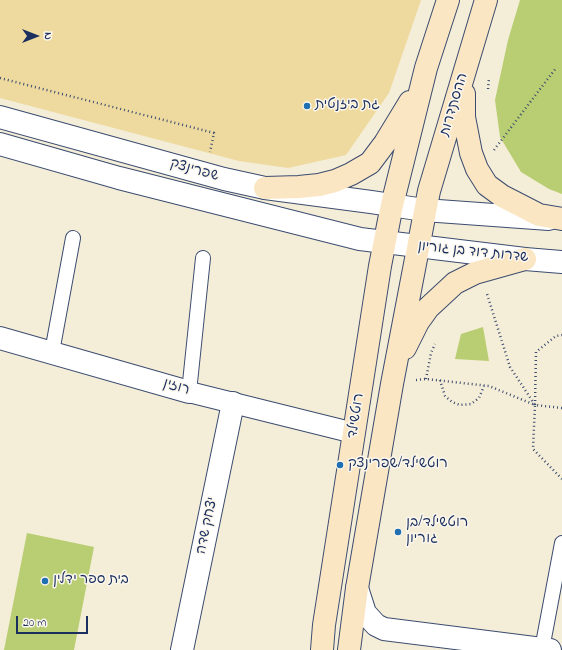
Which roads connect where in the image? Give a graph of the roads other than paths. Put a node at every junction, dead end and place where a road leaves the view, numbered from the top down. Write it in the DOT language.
graph roads {
  1 [pos="448,0"];
  2 [pos="486,0"];
  3 [pos="467,62"];
  4 [pos="426,68"];
  5 [pos="0,117"];
  6 [pos="0,144"];
  7 [pos="265,188"];
  8 [pos="392,205"];
  9 [pos="424,210"];
  10 [pos="562,220"];
  11 [pos="73,238"];
  12 [pos="384,242"];
  13 [pos="417,247"];
  14 [pos="203,258"];
  15 [pos="525,259"];
  16 [pos="562,262"];
  17 [pos="0,338"];
  18 [pos="52,352"];
  19 [pos="392,384"];
  20 [pos="189,392"];
  21 [pos="234,403"];
  22 [pos="354,433"];
  23 [pos="562,543"];
  24 [pos="358,588"];
  25 [pos="182,650"];
  26 [pos="322,650"];
  27 [pos="349,650"];
  28 [pos="546,650"];
  1 -- 4 [label="main road"];
  2 -- 3 [label="main road, ההסתדרות"];
  3 -- 9 [label="main road, ההסתדרות"];
  3 -- 10 [label="main road"];
  4 -- 7 [label="main road"];
  4 -- 8 [label="main road"];
  5 -- 7 [label="street, שפרינצק"];
  6 -- 12 [label="street, שפרינצק"];
  7 -- 8 [label="street, שפרינצק"];
  8 -- 9 [label="street"];
  8 -- 12 [label="main road, רוטשילד"];
  9 -- 10 [label="street"];
  9 -- 13 [label="main road, רוטשילד"];
  11 -- 18 [label="lane"];
  12 -- 13 [label="street, שדרות דוד בן גוריון"];
  12 -- 22 [label="main road, רוטשילד"];
  13 -- 15 [label="street, שדרות דוד בן גוריון"];
  13 -- 19 [label="main road, רוטשילד"];
  14 -- 20 [label="lane"];
  15 -- 16 [label="street, שדרות דוד בן גוריון"];
  15 -- 19 [label="main road"];
  17 -- 18 [label="street, רוזין"];
  18 -- 20 [label="street, רוזין"];
  19 -- 24 [label="main road, רוטשילד"];
  20 -- 21 [label="street, רוזין"];
  21 -- 22 [label="street, רוזין"];
  21 -- 25 [label="street, יצחק שדה"];
  22 -- 26 [label="main road, רוטשילד"];
  23 -- 28 [label="lane"];
  24 -- 27 [label="main road, רוטשילד"];
  24 -- 28 [label="street"];
}
